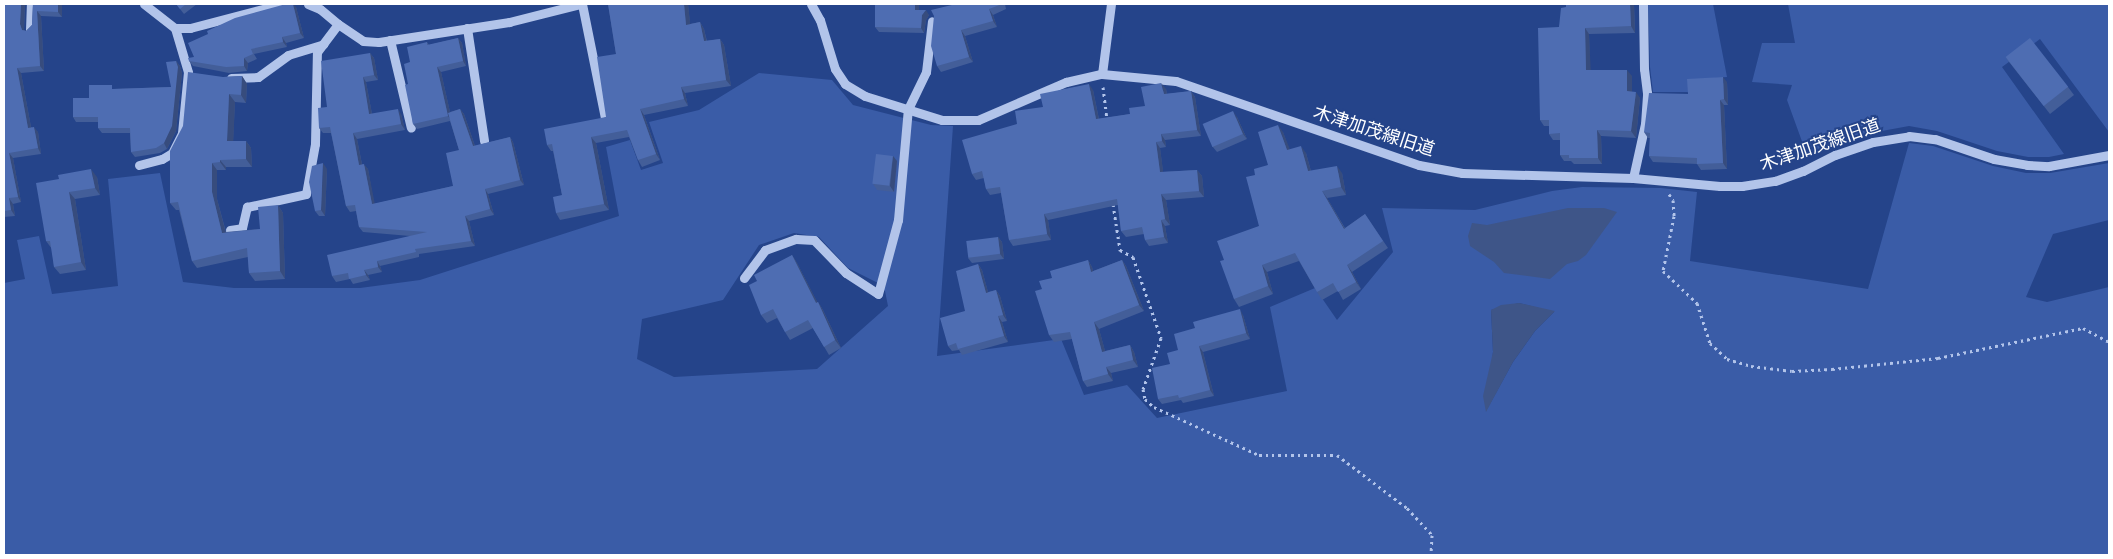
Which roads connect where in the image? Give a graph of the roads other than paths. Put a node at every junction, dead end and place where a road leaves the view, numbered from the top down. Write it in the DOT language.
graph roads {
  1 [pos="31,4"];
  2 [pos="144,4"];
  3 [pos="282,4"];
  4 [pos="308,4"];
  5 [pos="581,4"];
  6 [pos="811,4"];
  7 [pos="1111,4"];
  8 [pos="1643,4"];
  9 [pos="932,21"];
  10 [pos="338,24"];
  11 [pos="175,28"];
  12 [pos="467,28"];
  13 [pos="30,30"];
  14 [pos="390,40"];
  15 [pos="323,44"];
  16 [pos="1102,74"];
  17 [pos="221,77"];
  18 [pos="908,109"];
  19 [pos="605,118"];
  20 [pos="411,128"];
  21 [pos="484,141"];
  22 [pos="2109,155"];
  23 [pos="139,165"];
  24 [pos="1632,178"];
  25 [pos="230,230"];
  26 [pos="744,278"];
  1 -- 13 [label="street"];
  2 -- 11 [label="street"];
  3 -- 11 [label="street"];
  4 -- 10 [label="street"];
  5 -- 12 [label="street"];
  5 -- 19 [label="street"];
  6 -- 18 [label="street, 木津加茂線旧道"];
  7 -- 16 [label="street"];
  8 -- 24 [label="street"];
  9 -- 18 [label="street"];
  10 -- 14 [label="street"];
  10 -- 15 [label="street"];
  11 -- 23 [label="street"];
  12 -- 14 [label="street"];
  12 -- 21 [label="street"];
  14 -- 20 [label="street"];
  15 -- 17 [label="street"];
  15 -- 25 [label="street"];
  16 -- 18 [label="street, 木津加茂線旧道"];
  16 -- 24 [label="street, 木津加茂線旧道"];
  18 -- 26 [label="street"];
  22 -- 24 [label="street, 木津加茂線旧道"];
}
